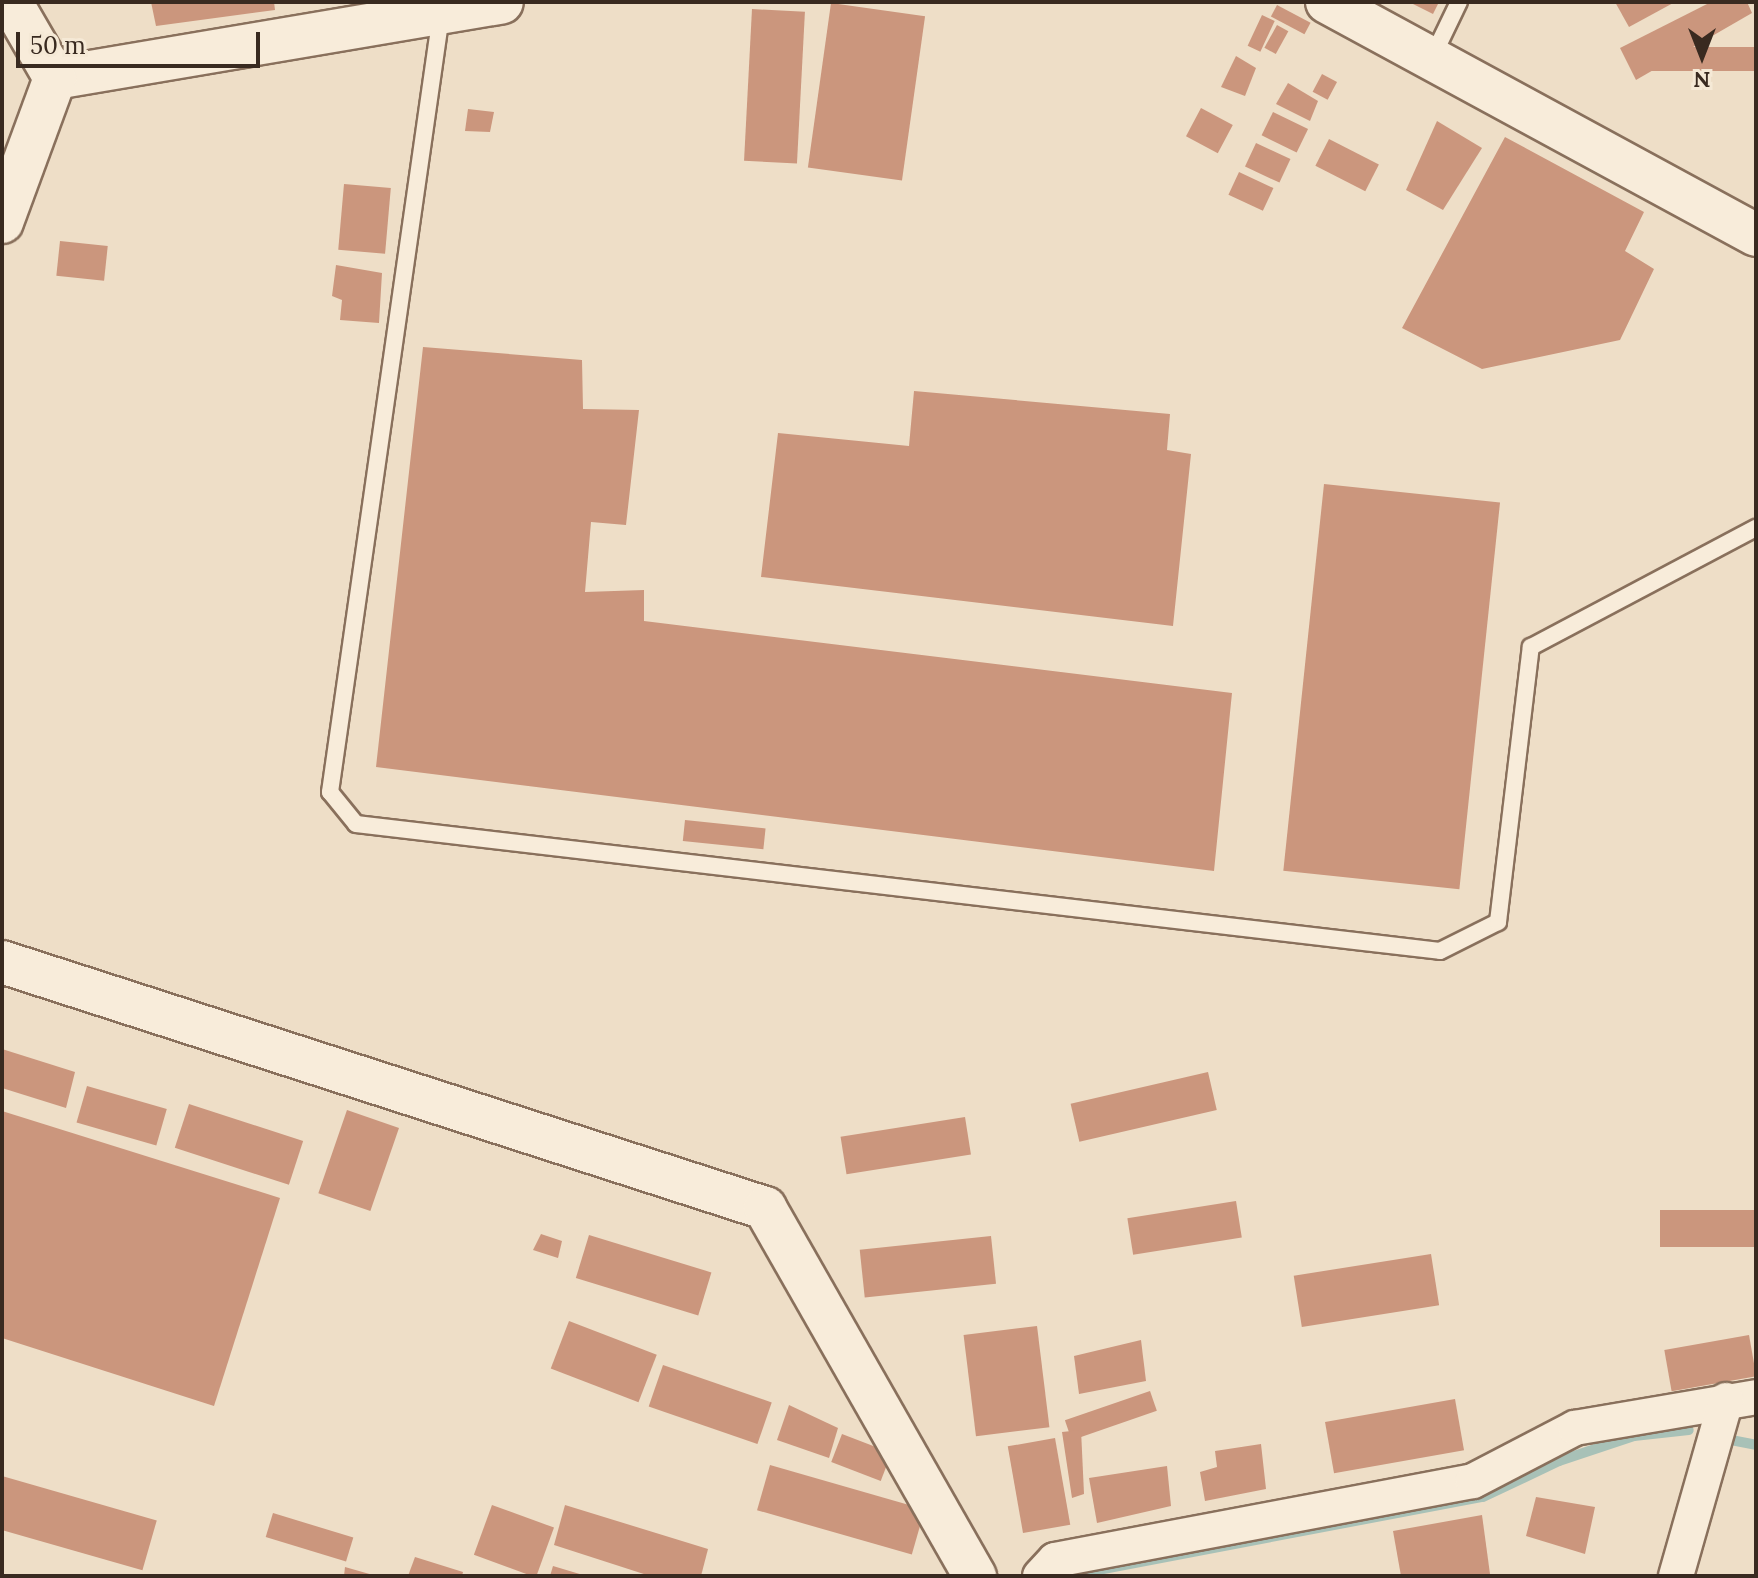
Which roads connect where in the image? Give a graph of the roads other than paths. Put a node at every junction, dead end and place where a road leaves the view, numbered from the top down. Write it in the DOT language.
graph roads {
  1 [pos="11,2"];
  2 [pos="502,2"];
  3 [pos="1327,2"];
  4 [pos="1459,2"];
  5 [pos="441,13"];
  6 [pos="1432,59"];
  7 [pos="55,78"];
  8 [pos="2,222"];
  9 [pos="1756,235"];
  10 [pos="1756,528"];
  11 [pos="2,962"];
  12 [pos="1741,1399"];
  13 [pos="975,1576"];
  14 [pos="1040,1576"];
  15 [pos="1676,1576"];
  1 -- 7 [label="street"];
  2 -- 5 [label="street"];
  3 -- 6 [label="street"];
  4 -- 6 [label="lane"];
  5 -- 7 [label="street"];
  5 -- 10 [label="lane"];
  6 -- 9 [label="street"];
  7 -- 8 [label="street"];
  11 -- 13 [label="street"];
  12 -- 14 [label="street"];
  12 -- 15 [label="street"];
}
